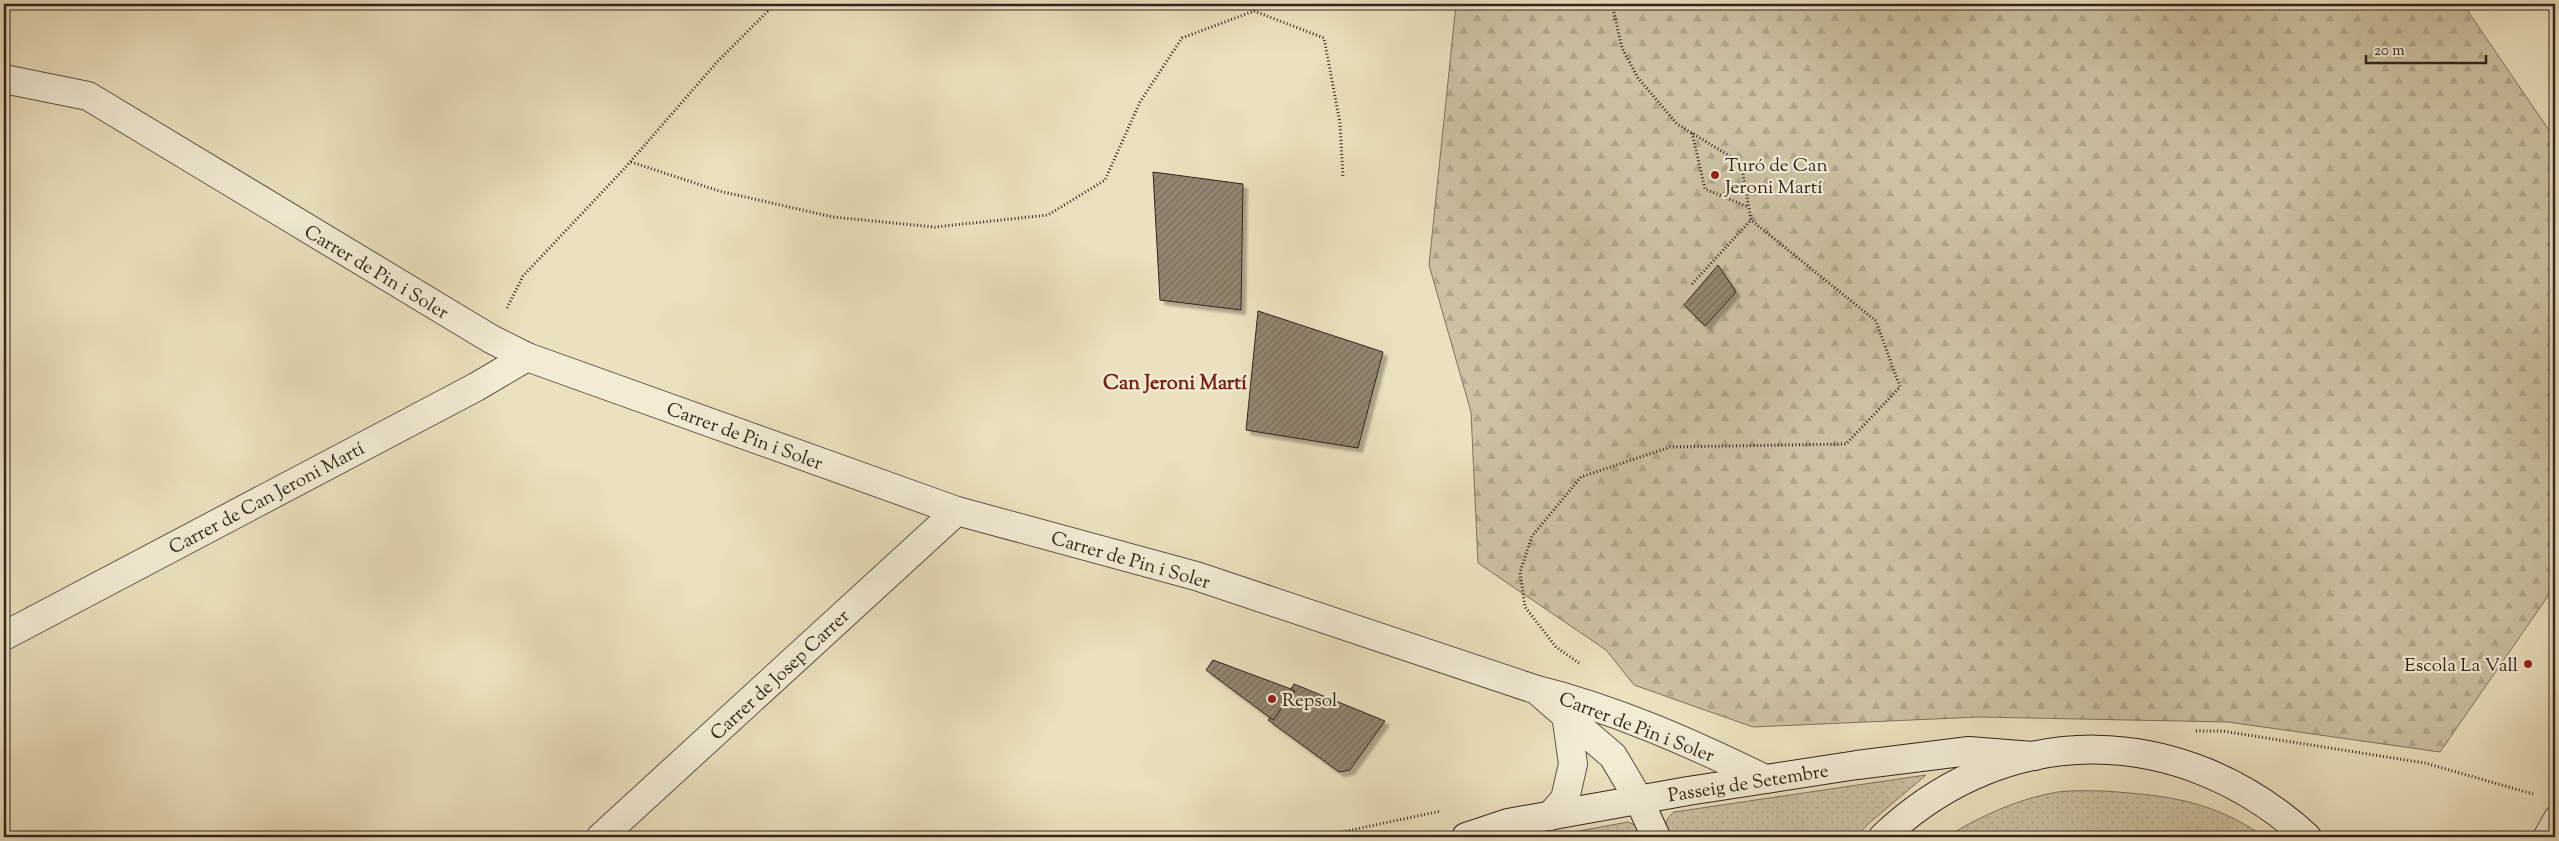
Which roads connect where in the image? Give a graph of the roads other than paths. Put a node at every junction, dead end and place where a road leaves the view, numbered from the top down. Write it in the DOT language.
graph roads {
  1 [pos="4,79"];
  2 [pos="527,357"];
  3 [pos="957,511"];
  4 [pos="4,636"];
  5 [pos="1534,688"];
  6 [pos="1566,714"];
  7 [pos="2034,756"];
  8 [pos="1765,779"];
  9 [pos="1639,800"];
  10 [pos="1550,816"];
  11 [pos="2555,816"];
  12 [pos="601,837"];
  13 [pos="1466,837"];
  14 [pos="1656,837"];
  15 [pos="1883,837"];
  16 [pos="2307,837"];
  17 [pos="2543,837"];
  1 -- 2 [label="street, Carrer de Pin i Soler"];
  2 -- 3 [label="street, Carrer de Pin i Soler"];
  2 -- 4 [label="street, Carrer de Can Jeroni Martí"];
  3 -- 5 [label="street, Carrer de Pin i Soler"];
  3 -- 12 [label="street, Carrer de Josep Carrer"];
  5 -- 6 [label="street, Carrer de Pin i Soler"];
  5 -- 8 [label="street, Carrer de Pin i Soler"];
  6 -- 9 [label="street, Carrer de Pin i Soler"];
  6 -- 10 [label="street, Carrer de Pin i Soler"];
  7 -- 8 [label="street, Passeig de Setembre"];
  7 -- 15 [label="street"];
  7 -- 16 [label="street"];
  8 -- 9 [label="street, Passeig de Setembre"];
  9 -- 10 [label="street, Passeig de Setembre"];
  9 -- 14 [label="street, Carrer de Pin i Soler"];
  10 -- 13 [label="street, Passeig de Setembre"];
  11 -- 17 [label="lane"];
}
